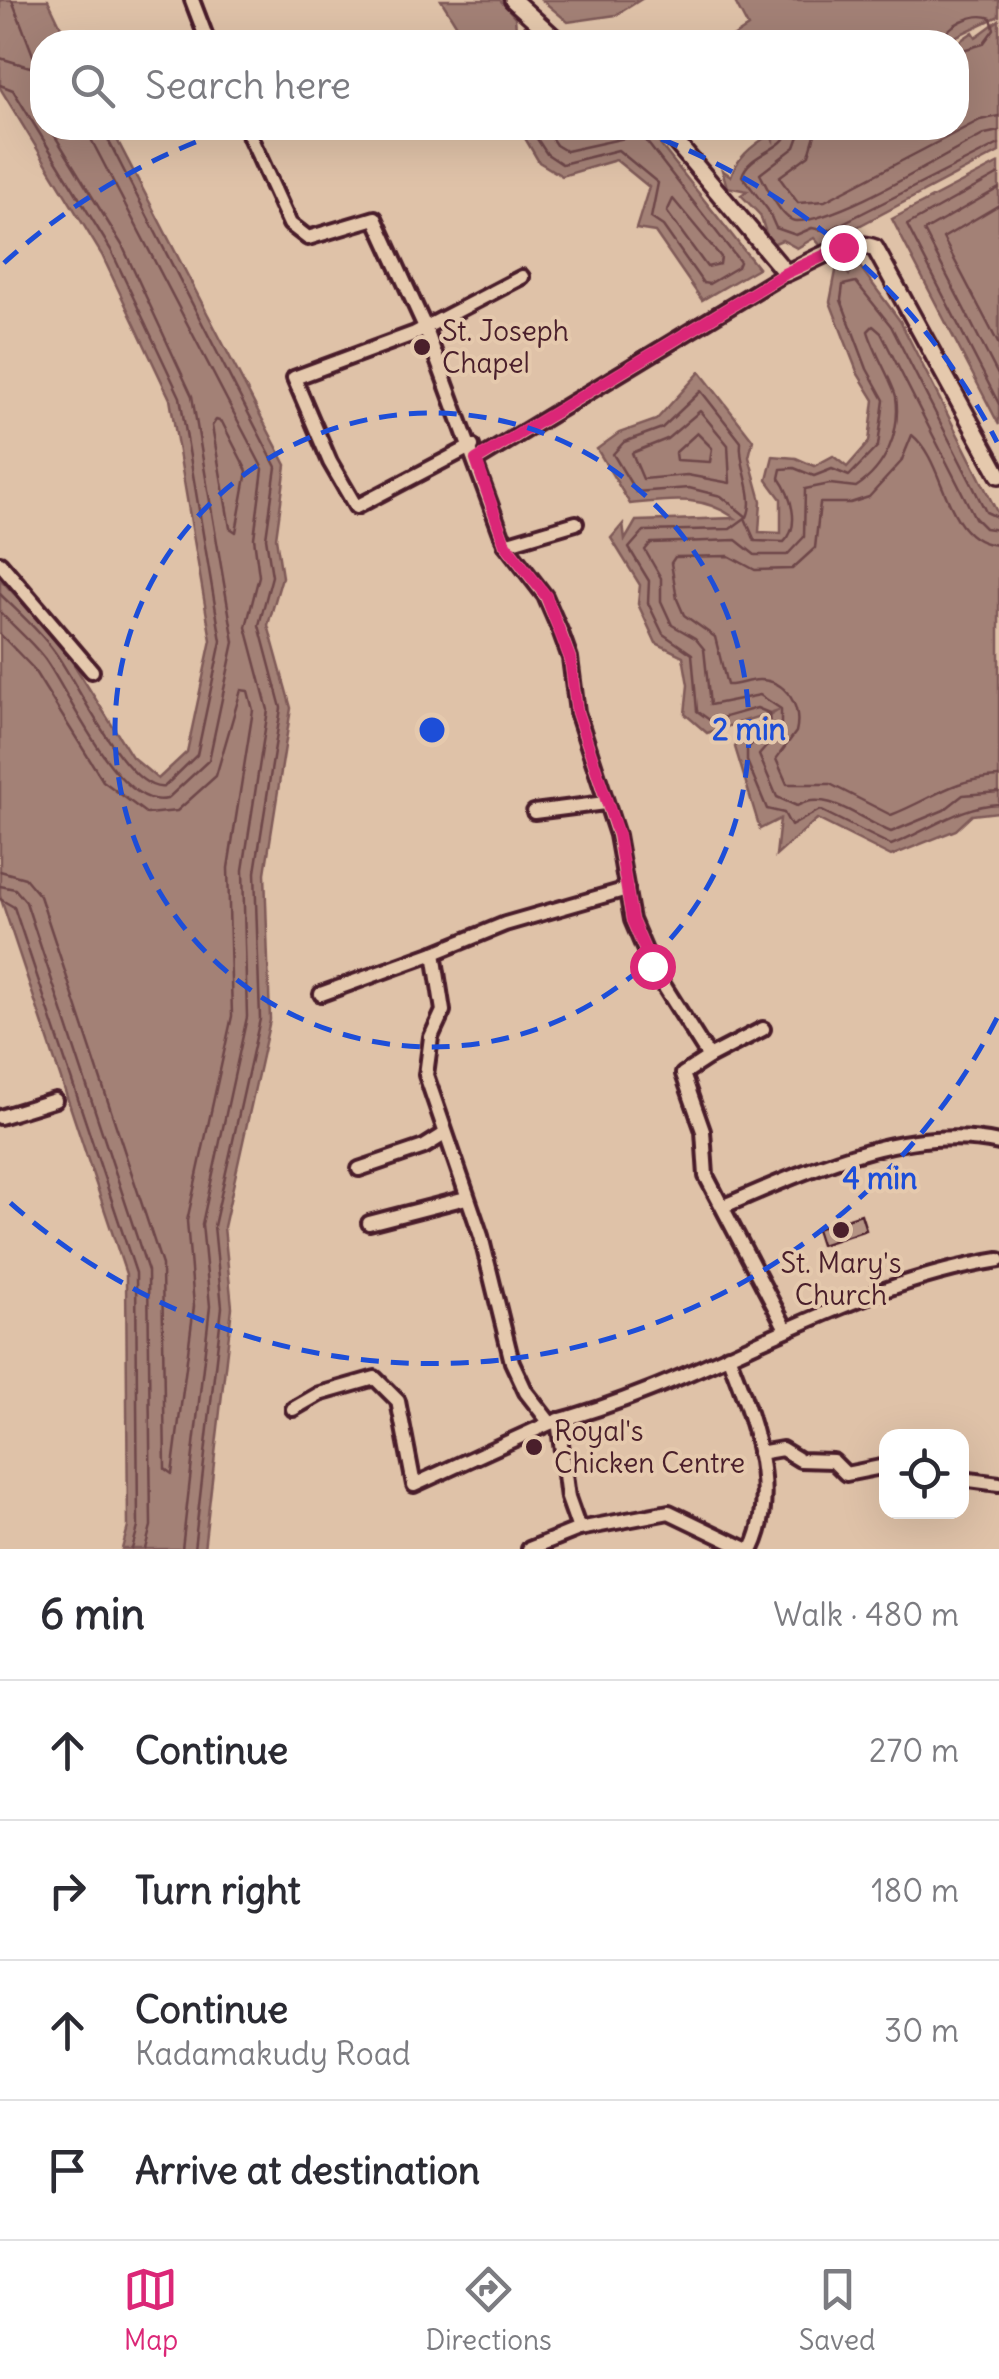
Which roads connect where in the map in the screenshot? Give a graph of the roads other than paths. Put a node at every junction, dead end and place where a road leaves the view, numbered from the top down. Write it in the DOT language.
graph roads {
  1 [pos="192,0"];
  2 [pos="513,0"];
  3 [pos="203,30"];
  4 [pos="547,30"];
  5 [pos="252,140"];
  6 [pos="674,140"];
  7 [pos="786,273"];
  8 [pos="522,277"];
  9 [pos="425,327"];
  10 [pos="474,453"];
  11 [pos="999,475"];
  12 [pos="576,523"];
  13 [pos="505,544"];
  14 [pos="0,563"];
  15 [pos="92,671"];
  16 [pos="604,803"];
  17 [pos="534,812"];
  18 [pos="627,889"];
  19 [pos="434,953"];
  20 [pos="321,994"];
  21 [pos="762,1028"];
  22 [pos="710,1057"];
  23 [pos="55,1100"];
  24 [pos="0,1117"];
  25 [pos="443,1135"];
  26 [pos="999,1144"];
  27 [pos="358,1169"];
  28 [pos="466,1198"];
  29 [pos="724,1206"];
  30 [pos="369,1224"];
  31 [pos="999,1260"];
  32 [pos="786,1327"];
  33 [pos="728,1354"];
  34 [pos="293,1408"];
  35 [pos="554,1421"];
  36 [pos="759,1453"];
  37 [pos="879,1467"];
  38 [pos="969,1480"];
  39 [pos="999,1484"];
  40 [pos="579,1529"];
  41 [pos="530,1549"];
  42 [pos="749,1549"];
  1 -- 3 [label="street"];
  2 -- 4 [label="street"];
  5 -- 9 [label="street"];
  6 -- 7 [label="street"];
  7 -- 10 [label="street"];
  7 -- 11 [label="street"];
  8 -- 9 [label="street"];
  9 -- 10 [label="street"];
  9 -- 10 [label="street"];
  10 -- 13 [label="street"];
  12 -- 13 [label="street"];
  13 -- 16 [label="street"];
  14 -- 15 [label="street"];
  16 -- 17 [label="street"];
  16 -- 18 [label="street"];
  18 -- 19 [label="street"];
  18 -- 22 [label="street"];
  19 -- 20 [label="street"];
  19 -- 25 [label="street"];
  21 -- 22 [label="street"];
  22 -- 29 [label="street"];
  23 -- 24 [label="street"];
  25 -- 27 [label="street"];
  25 -- 28 [label="street"];
  26 -- 29 [label="street"];
  28 -- 30 [label="street"];
  28 -- 35 [label="street"];
  29 -- 32 [label="street"];
  31 -- 32 [label="street"];
  32 -- 33 [label="street"];
  33 -- 35 [label="street"];
  33 -- 36 [label="street"];
  34 -- 35 [label="street"];
  35 -- 40 [label="street"];
  36 -- 37 [label="street"];
  36 -- 42 [label="street"];
  38 -- 39 [label="street"];
  40 -- 41 [label="street"];
  40 -- 42 [label="street"];
}
